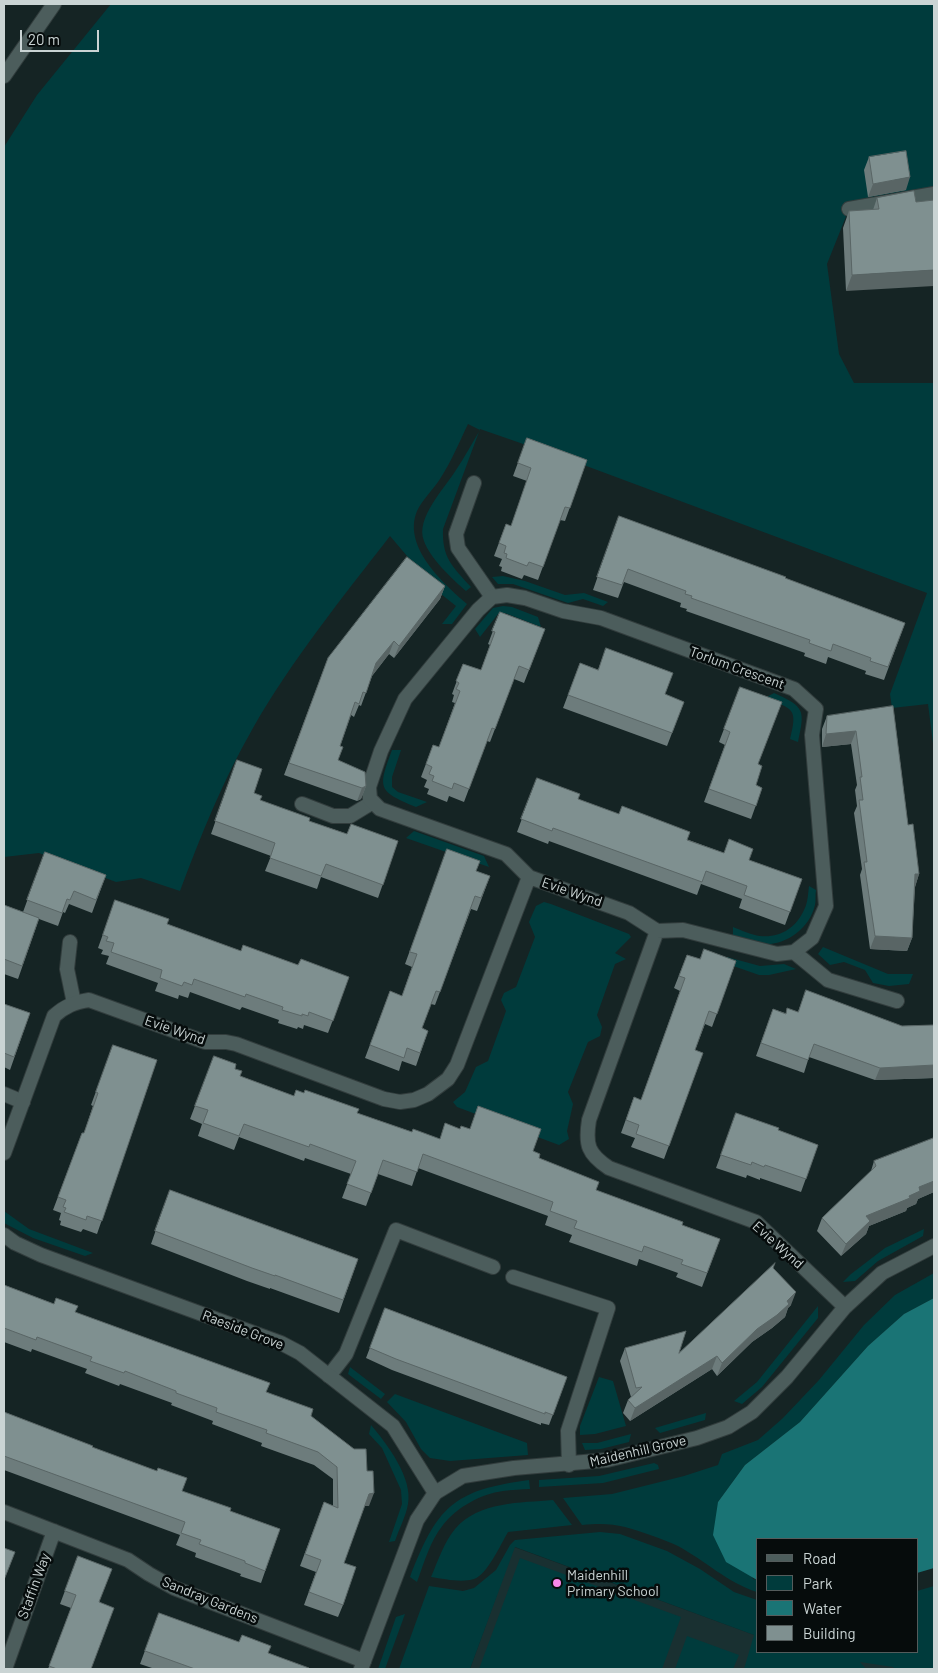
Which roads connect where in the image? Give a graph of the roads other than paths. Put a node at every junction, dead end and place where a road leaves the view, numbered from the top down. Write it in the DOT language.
graph roads {
  1 [pos="54,4"];
  2 [pos="4,76"];
  3 [pos="934,194"];
  4 [pos="849,209"];
  5 [pos="474,484"];
  6 [pos="492,597"];
  7 [pos="373,802"];
  8 [pos="302,804"];
  9 [pos="529,877"];
  10 [pos="657,931"];
  11 [pos="70,942"];
  12 [pos="794,952"];
  13 [pos="897,1001"];
  14 [pos="74,1003"];
  15 [pos="4,1094"];
  16 [pos="23,1102"];
  17 [pos="4,1153"];
  18 [pos="4,1235"];
  19 [pos="934,1246"];
  20 [pos="493,1267"];
  21 [pos="513,1277"];
  22 [pos="845,1307"];
  23 [pos="329,1376"];
  24 [pos="569,1465"];
  25 [pos="435,1493"];
  26 [pos="4,1512"];
  27 [pos="54,1531"];
  28 [pos="363,1665"];
  29 [pos="5,1669"];
  1 -- 2 [label="street"];
  3 -- 4 [label="street"];
  5 -- 6 [label="street"];
  6 -- 7 [label="street"];
  6 -- 12 [label="street, Torlum Crescent"];
  7 -- 8 [label="street"];
  7 -- 9 [label="street"];
  9 -- 10 [label="street, Evie Wynd"];
  9 -- 14 [label="street, Evie Wynd"];
  10 -- 12 [label="street"];
  10 -- 22 [label="street, Evie Wynd"];
  11 -- 14 [label="street"];
  12 -- 13 [label="street"];
  14 -- 16 [label="street"];
  15 -- 16 [label="street"];
  16 -- 17 [label="street"];
  18 -- 23 [label="street, Raeside Grove"];
  19 -- 22 [label="street, Maidenhill Grove"];
  20 -- 23 [label="street"];
  21 -- 24 [label="street"];
  22 -- 24 [label="street, Maidenhill Grove"];
  23 -- 25 [label="street, Raeside Grove"];
  24 -- 25 [label="street, Maidenhill Grove"];
  25 -- 28 [label="street, Maidenhill Grove"];
  26 -- 27 [label="street, Sandray Gardens"];
  27 -- 28 [label="street, Sandray Gardens"];
  27 -- 29 [label="street, Staffin Way"];
}
